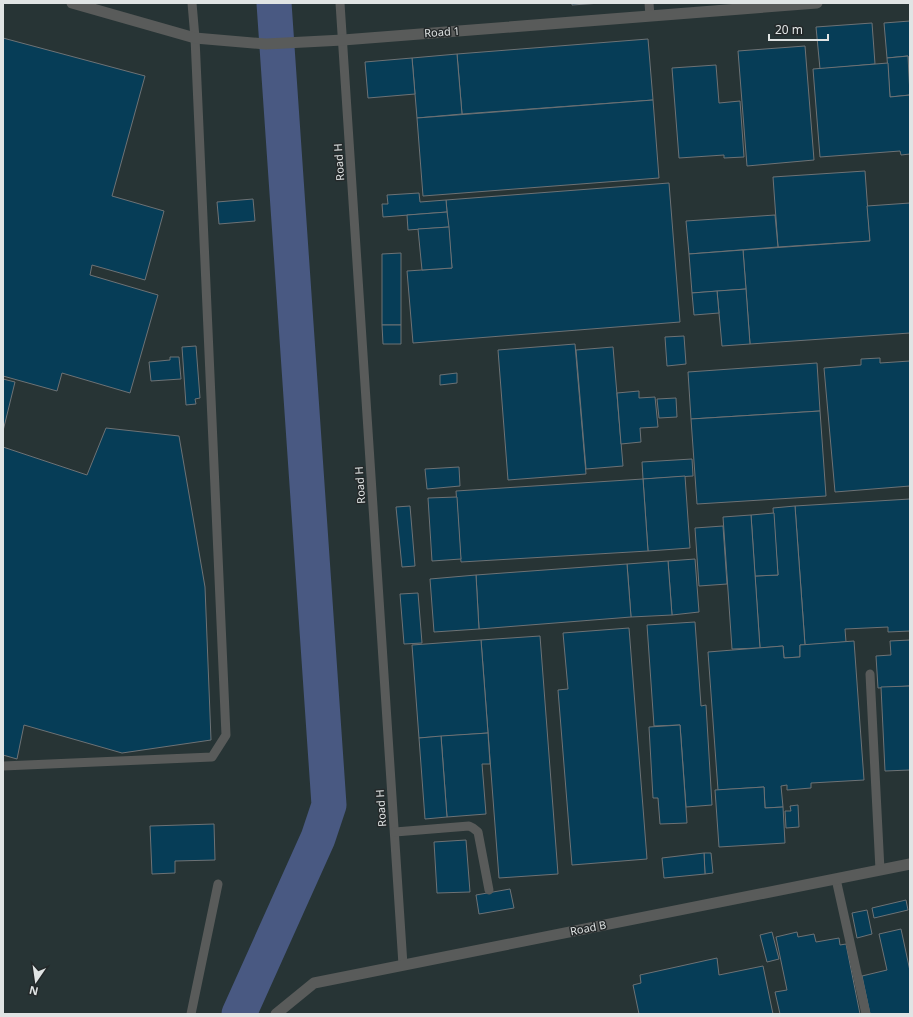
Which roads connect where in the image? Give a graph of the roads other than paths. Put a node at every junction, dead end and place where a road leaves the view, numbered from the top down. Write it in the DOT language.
graph roads {
  1 [pos="72,3"];
  2 [pos="192,3"];
  3 [pos="340,3"];
  4 [pos="649,3"];
  5 [pos="817,3"];
  6 [pos="650,16"];
  7 [pos="195,38"];
  8 [pos="343,40"];
  9 [pos="870,674"];
  10 [pos="3,766"];
  11 [pos="395,832"];
  12 [pos="910,864"];
  13 [pos="880,870"];
  14 [pos="836,879"];
  15 [pos="218,884"];
  16 [pos="489,890"];
  17 [pos="404,965"];
  18 [pos="191,1014"];
  19 [pos="276,1014"];
  20 [pos="866,1014"];
  1 -- 7 [label="street, Road 1"];
  2 -- 7 [label="lane"];
  3 -- 8 [label="lane, Road H"];
  4 -- 6 [label="lane"];
  5 -- 6 [label="street, Road 1"];
  6 -- 8 [label="street, Road 1"];
  7 -- 8 [label="street, Road 1"];
  7 -- 10 [label="lane"];
  8 -- 11 [label="lane, Road H"];
  9 -- 13 [label="lane"];
  11 -- 16 [label="lane"];
  11 -- 17 [label="lane, Road H"];
  12 -- 13 [label="street, Road B"];
  13 -- 14 [label="street, Road B"];
  14 -- 17 [label="street, Road B"];
  14 -- 20 [label="lane"];
  15 -- 18 [label="lane"];
  17 -- 19 [label="street, Road B"];
}
